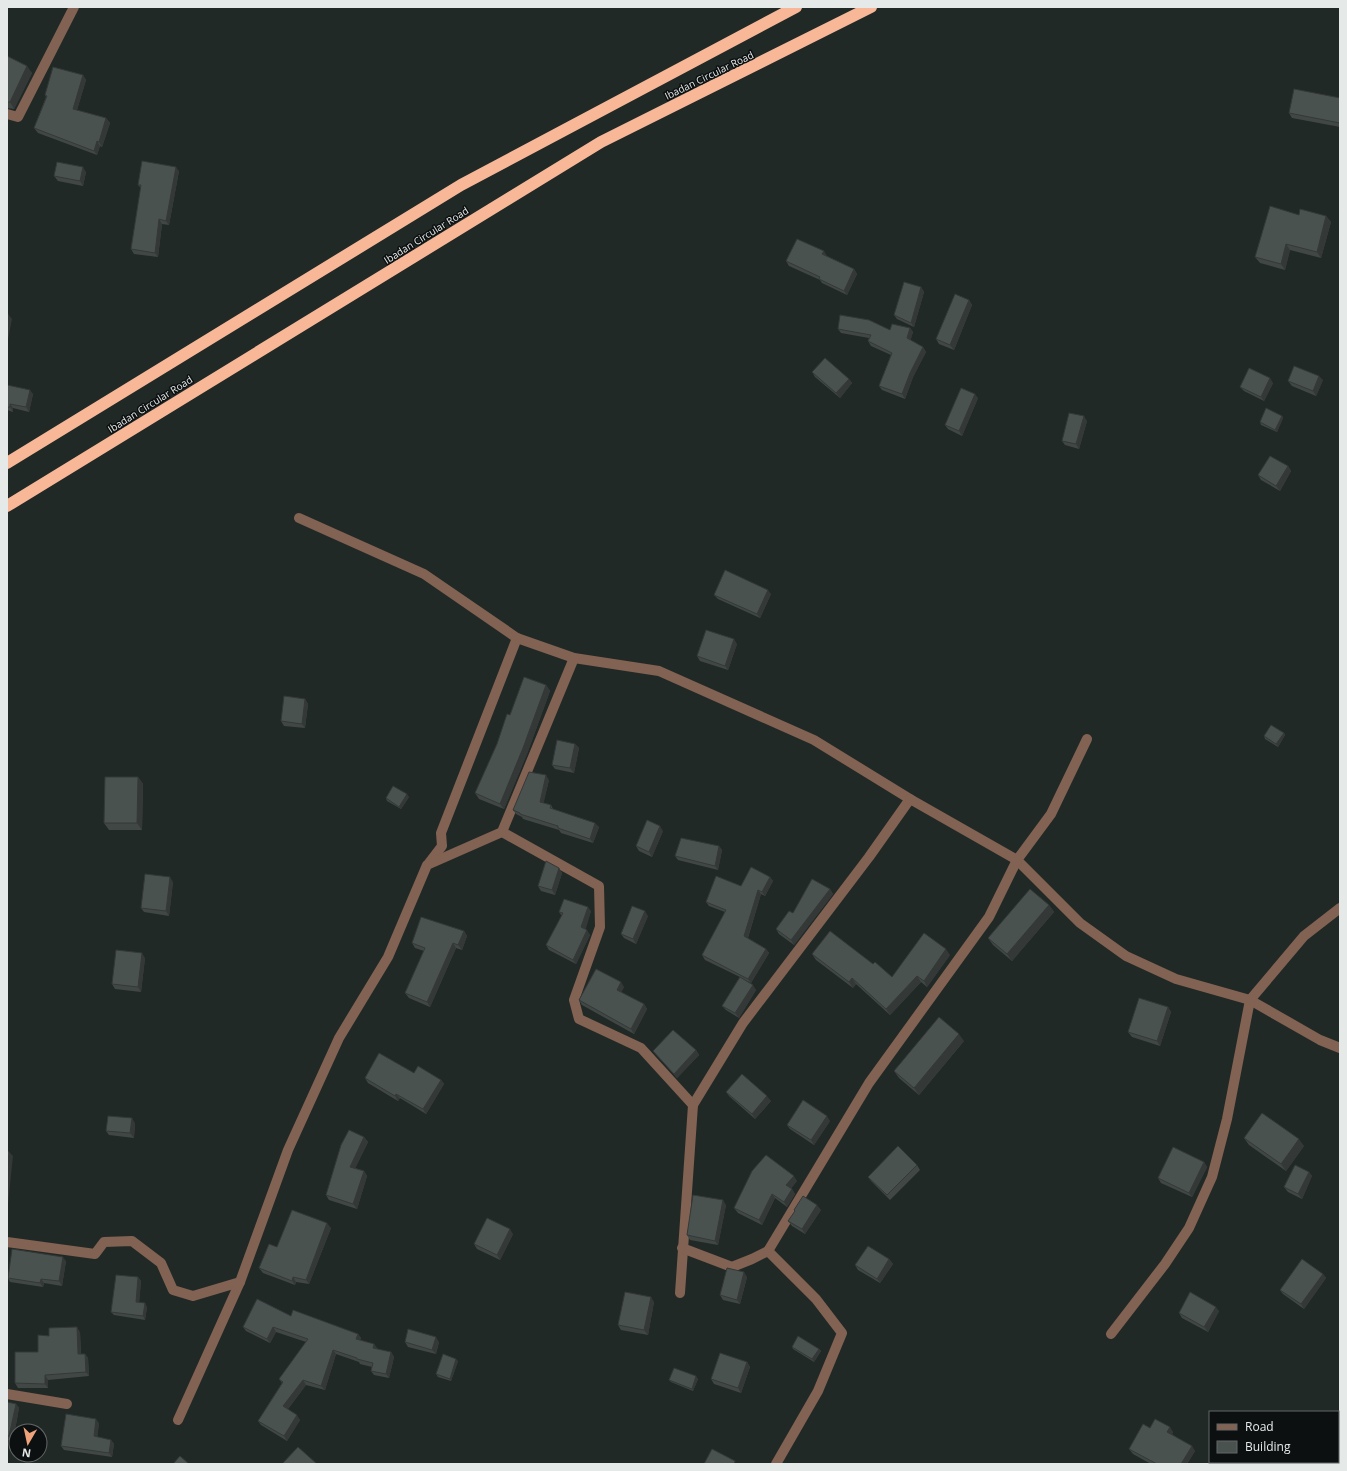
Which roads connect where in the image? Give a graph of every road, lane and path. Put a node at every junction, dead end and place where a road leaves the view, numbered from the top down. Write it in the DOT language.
graph roads {
  1 [pos="74,7"];
  2 [pos="796,7"];
  3 [pos="871,7"];
  4 [pos="7,114"];
  5 [pos="7,463"];
  6 [pos="7,506"];
  7 [pos="299,518"];
  8 [pos="517,638"];
  9 [pos="574,658"];
  10 [pos="1087,739"];
  11 [pos="910,799"];
  12 [pos="502,832"];
  13 [pos="1018,860"];
  14 [pos="427,865"];
  15 [pos="1340,908"];
  16 [pos="1250,1000"];
  17 [pos="1340,1048"];
  18 [pos="693,1105"];
  19 [pos="7,1242"];
  20 [pos="682,1248"];
  21 [pos="768,1252"];
  22 [pos="240,1282"];
  23 [pos="680,1294"];
  24 [pos="1111,1334"];
  25 [pos="7,1394"];
  26 [pos="67,1404"];
  27 [pos="178,1420"];
  28 [pos="776,1464"];
  1 -- 4 [label="street"];
  2 -- 5 [label="highway, Ibadan Circular Road"];
  3 -- 6 [label="highway, Ibadan Circular Road"];
  7 -- 8 [label="street"];
  8 -- 9 [label="street"];
  8 -- 14 [label="street"];
  9 -- 11 [label="street"];
  9 -- 12 [label="street"];
  10 -- 13 [label="street"];
  11 -- 13 [label="street"];
  11 -- 18 [label="street"];
  12 -- 14 [label="street"];
  12 -- 18 [label="street"];
  13 -- 16 [label="street"];
  13 -- 21 [label="street"];
  14 -- 22 [label="street"];
  15 -- 16 [label="street"];
  16 -- 17 [label="street"];
  16 -- 24 [label="street"];
  18 -- 20 [label="street"];
  19 -- 22 [label="street"];
  20 -- 21 [label="street"];
  20 -- 23 [label="street"];
  21 -- 28 [label="street"];
  22 -- 27 [label="street"];
  25 -- 26 [label="street"];
}
